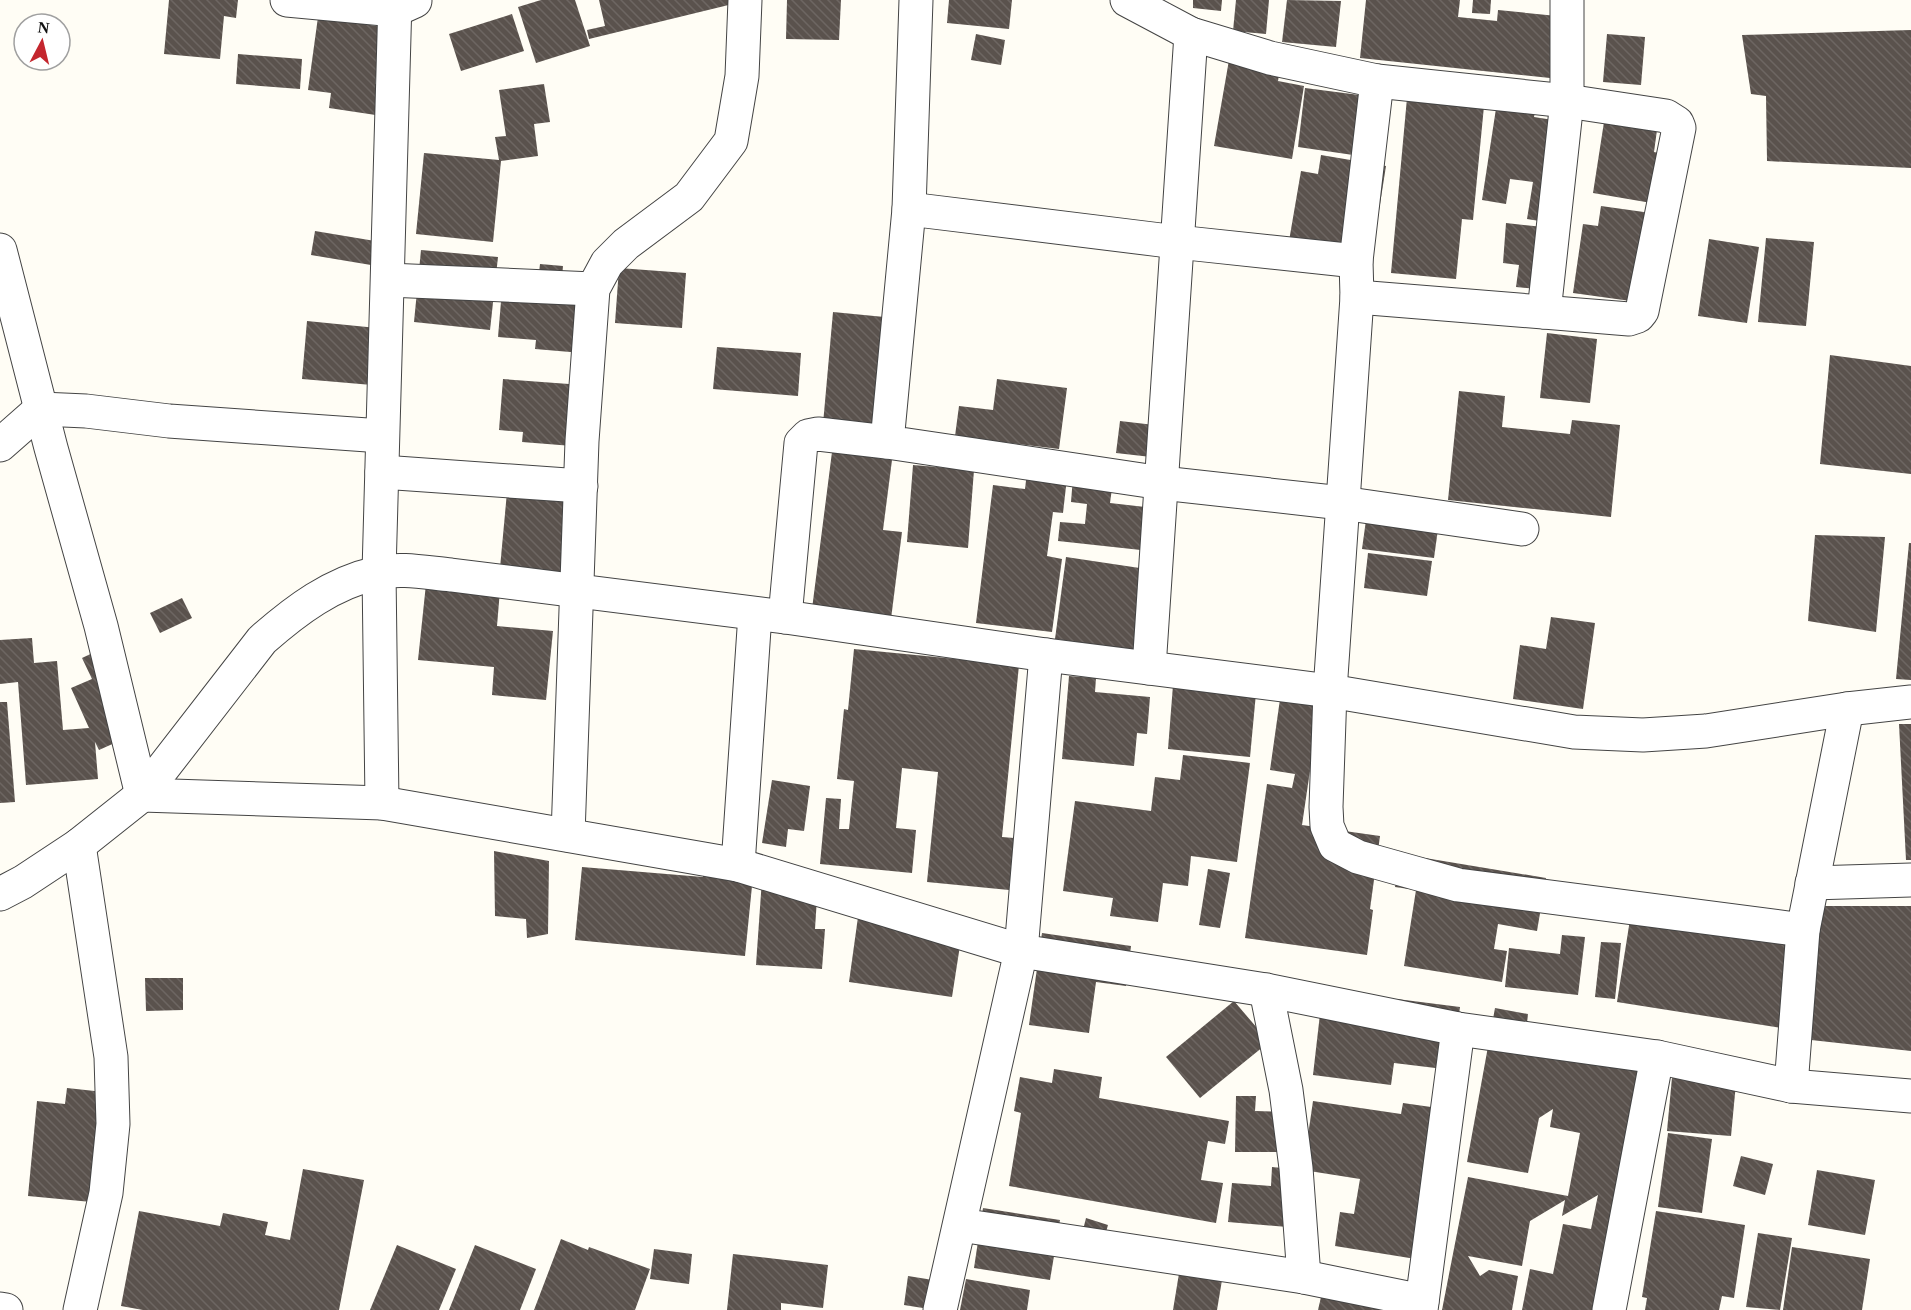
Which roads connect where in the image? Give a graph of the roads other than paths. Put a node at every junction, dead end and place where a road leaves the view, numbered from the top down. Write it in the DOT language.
graph roads {
  1 [pos="287,0"];
  2 [pos="745,0"];
  3 [pos="916,0"];
  4 [pos="1127,0"];
  5 [pos="1567,0"];
  6 [pos="403,3"];
  7 [pos="1191,34"];
  8 [pos="1377,81"];
  9 [pos="1567,100"];
  10 [pos="909,209"];
  11 [pos="1177,242"];
  12 [pos="0,250"];
  13 [pos="1356,261"];
  14 [pos="388,280"];
  15 [pos="593,288"];
  16 [pos="1357,297"];
  17 [pos="1544,312"];
  18 [pos="41,409"];
  19 [pos="382,436"];
  20 [pos="887,442"];
  21 [pos="0,446"];
  22 [pos="382,472"];
  23 [pos="1162,483"];
  24 [pos="581,486"];
  25 [pos="1342,503"];
  26 [pos="1522,529"];
  27 [pos="379,572"];
  28 [pos="577,591"];
  29 [pos="770,615"];
  30 [pos="1046,655"];
  31 [pos="1149,669"];
  32 [pos="1330,691"];
  33 [pos="1911,702"];
  34 [pos="1847,709"];
  35 [pos="142,795"];
  36 [pos="382,802"];
  37 [pos="568,836"];
  38 [pos="79,845"];
  39 [pos="738,865"];
  40 [pos="1911,880"];
  41 [pos="1812,883"];
  42 [pos="0,894"];
  43 [pos="1803,930"];
  44 [pos="1021,951"];
  45 [pos="1266,990"];
  46 [pos="1458,1029"];
  47 [pos="1657,1057"];
  48 [pos="1791,1086"];
  49 [pos="1911,1096"];
  50 [pos="960,1225"];
  51 [pos="1304,1277"];
  52 [pos="1421,1305"];
  53 [pos="0,1309"];
  54 [pos="6,1310"];
  55 [pos="80,1310"];
  56 [pos="940,1310"];
  57 [pos="1609,1310"];
  1 -- 6 [label="street"];
  2 -- 15 [label="street"];
  3 -- 10 [label="street"];
  4 -- 7 [label="street"];
  5 -- 9 [label="street"];
  6 -- 14 [label="street"];
  7 -- 8 [label="street"];
  7 -- 11 [label="street"];
  8 -- 9 [label="street"];
  8 -- 13 [label="street"];
  9 -- 17 [label="street"];
  9 -- 17 [label="street"];
  10 -- 11 [label="street"];
  10 -- 20 [label="street"];
  11 -- 13 [label="street"];
  11 -- 23 [label="street"];
  12 -- 18 [label="street"];
  13 -- 16 [label="street"];
  14 -- 15 [label="street"];
  14 -- 19 [label="street"];
  15 -- 24 [label="street"];
  16 -- 17 [label="street"];
  16 -- 25 [label="street"];
  18 -- 19 [label="street"];
  18 -- 21 [label="street"];
  18 -- 35 [label="street"];
  19 -- 22 [label="street"];
  20 -- 23 [label="street"];
  20 -- 29 [label="street"];
  22 -- 24 [label="street"];
  22 -- 27 [label="street"];
  23 -- 25 [label="street"];
  23 -- 31 [label="street"];
  24 -- 28 [label="street"];
  25 -- 26 [label="street"];
  25 -- 32 [label="street"];
  27 -- 28 [label="street"];
  27 -- 35 [label="street"];
  27 -- 36 [label="street"];
  28 -- 29 [label="street"];
  28 -- 37 [label="street"];
  29 -- 30 [label="street"];
  29 -- 39 [label="street"];
  30 -- 31 [label="street"];
  30 -- 44 [label="street"];
  31 -- 32 [label="street"];
  32 -- 34 [label="street"];
  32 -- 43 [label="street"];
  33 -- 34 [label="street"];
  34 -- 41 [label="street"];
  35 -- 36 [label="street"];
  35 -- 38 [label="street"];
  36 -- 37 [label="street"];
  37 -- 39 [label="street"];
  38 -- 42 [label="street"];
  38 -- 55 [label="street"];
  39 -- 44 [label="street"];
  40 -- 41 [label="street"];
  41 -- 43 [label="street"];
  43 -- 48 [label="street"];
  44 -- 45 [label="street"];
  44 -- 50 [label="street"];
  45 -- 46 [label="street"];
  45 -- 51 [label="street"];
  46 -- 47 [label="street"];
  46 -- 52 [label="street"];
  47 -- 48 [label="street"];
  47 -- 57 [label="street"];
  48 -- 49 [label="street"];
  50 -- 51 [label="street"];
  50 -- 56 [label="street"];
  51 -- 52 [label="street"];
  53 -- 54 [label="street"];
}
